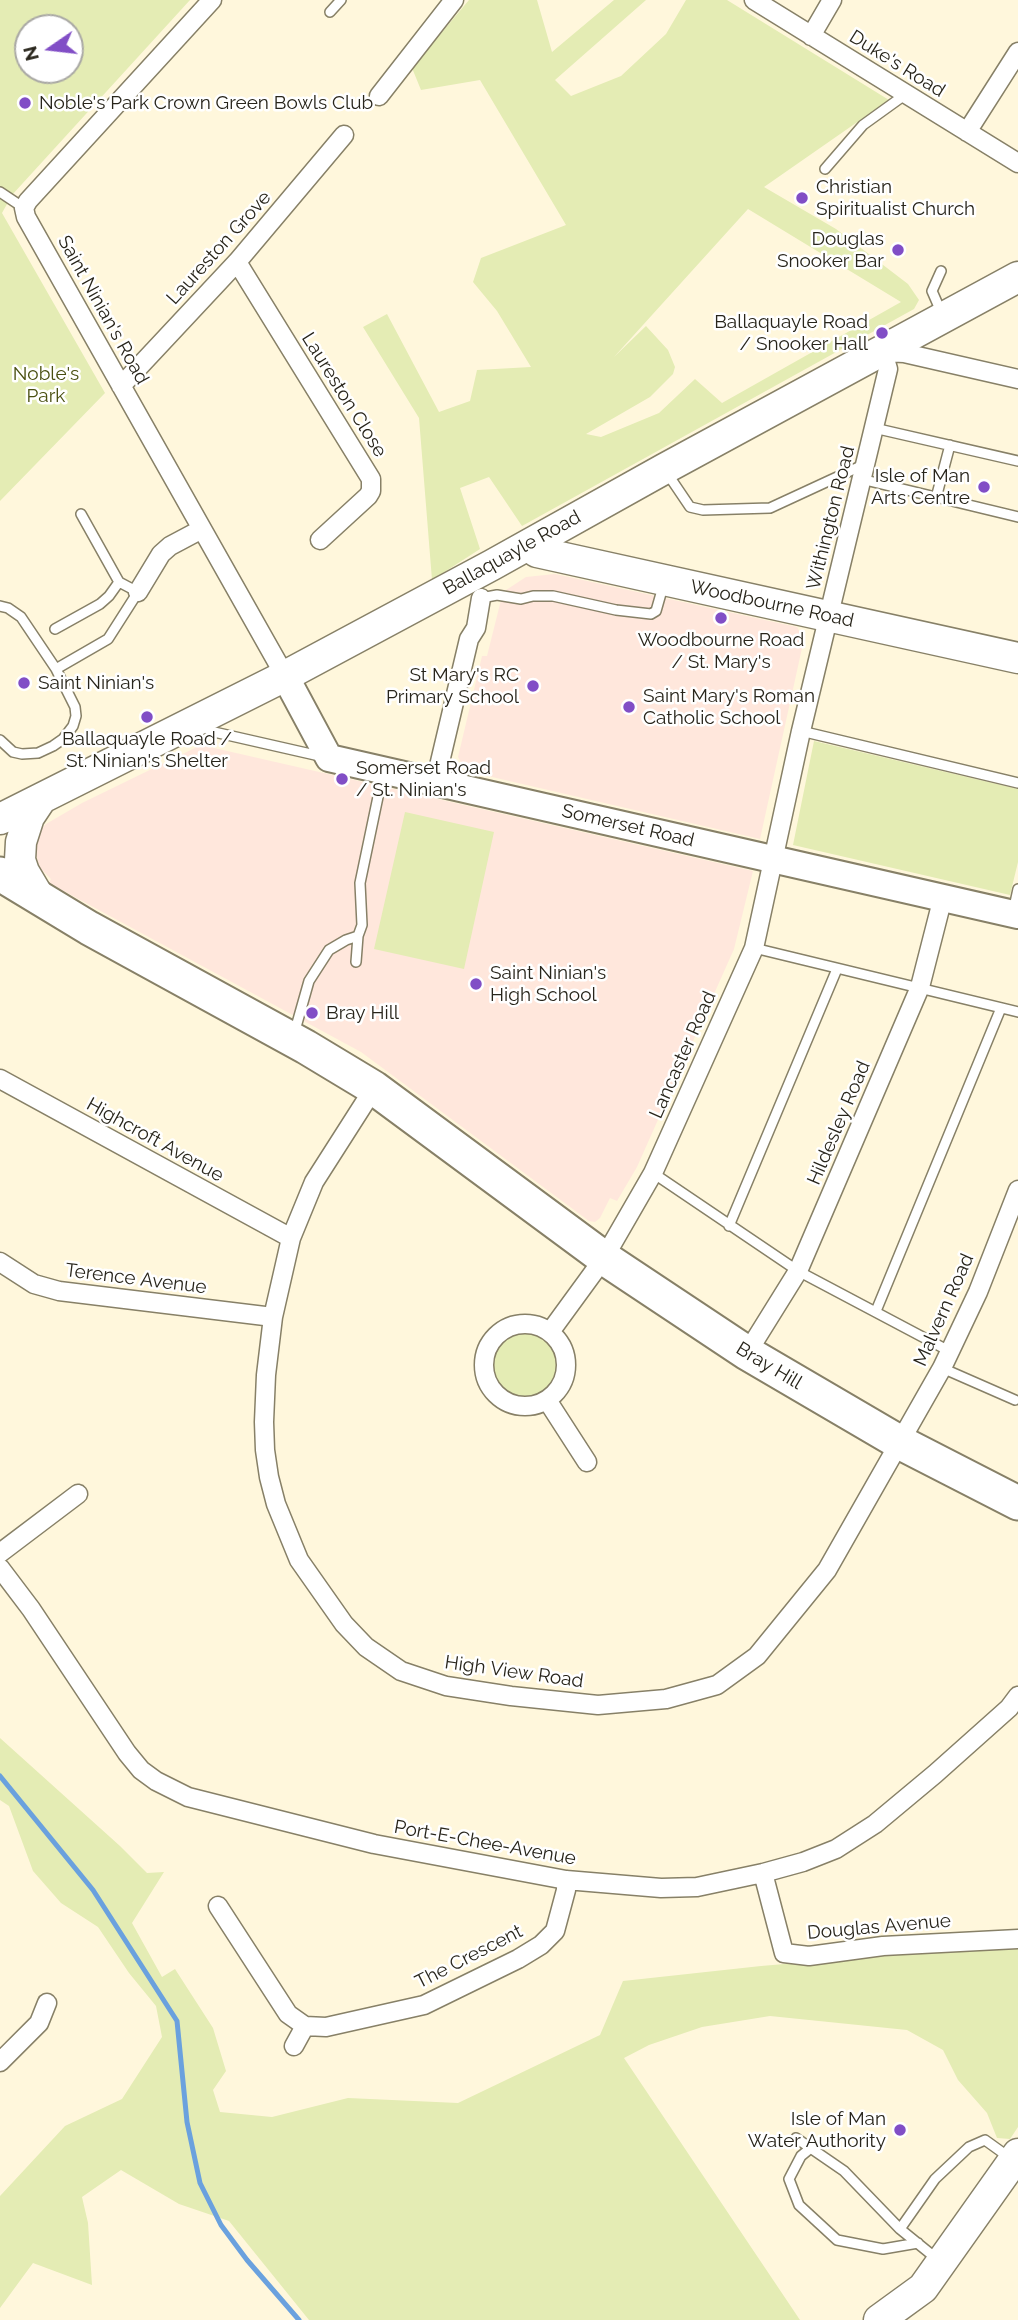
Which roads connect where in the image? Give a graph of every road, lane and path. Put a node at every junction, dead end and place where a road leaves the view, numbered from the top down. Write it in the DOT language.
graph roads {
  1 [pos="212,0"];
  2 [pos="341,0"];
  3 [pos="454,0"];
  4 [pos="754,0"];
  5 [pos="832,0"];
  6 [pos="330,12"];
  7 [pos="811,36"];
  8 [pos="1018,52"];
  9 [pos="906,94"];
  10 [pos="379,96"];
  11 [pos="967,132"];
  12 [pos="344,135"];
  13 [pos="1018,163"];
  14 [pos="825,169"];
  15 [pos="0,192"];
  16 [pos="24,208"];
  17 [pos="237,262"];
  18 [pos="941,271"];
  19 [pos="1018,277"];
  20 [pos="944,318"];
  21 [pos="883,352"];
  22 [pos="1016,377"];
  23 [pos="121,386"];
  24 [pos="874,428"];
  25 [pos="950,446"];
  26 [pos="1018,461"];
  27 [pos="664,468"];
  28 [pos="863,471"];
  29 [pos="936,498"];
  30 [pos="81,514"];
  31 [pos="1018,517"];
  32 [pos="202,529"];
  33 [pos="320,540"];
  34 [pos="528,546"];
  35 [pos="665,581"];
  36 [pos="120,582"];
  37 [pos="138,592"];
  38 [pos="481,598"];
  39 [pos="0,606"];
  40 [pos="829,616"];
  41 [pos="55,629"];
  42 [pos="1018,658"];
  43 [pos="56,669"];
  44 [pos="285,676"];
  45 [pos="194,722"];
  46 [pos="801,731"];
  47 [pos="0,740"];
  48 [pos="329,758"];
  49 [pos="383,771"];
  50 [pos="435,783"];
  51 [pos="1018,783"];
  52 [pos="41,799"];
  53 [pos="0,819"];
  54 [pos="774,859"];
  55 [pos="14,887"];
  56 [pos="943,897"];
  57 [pos="1016,906"];
  58 [pos="358,936"];
  59 [pos="754,948"];
  60 [pos="356,962"];
  61 [pos="837,969"];
  62 [pos="920,987"];
  63 [pos="1001,1008"];
  64 [pos="1018,1012"];
  65 [pos="292,1039"];
  66 [pos="0,1079"];
  67 [pos="374,1088"];
  68 [pos="653,1173"];
  69 [pos="1018,1190"];
  70 [pos="729,1226"];
  71 [pos="291,1238"];
  72 [pos="604,1258"];
  73 [pos="0,1262"];
  74 [pos="797,1271"];
  75 [pos="876,1311"];
  76 [pos="274,1317"];
  77 [pos="551,1332"];
  78 [pos="747,1353"];
  79 [pos="947,1360"];
  80 [pos="1015,1399"];
  81 [pos="547,1400"];
  82 [pos="899,1442"];
  83 [pos="587,1462"];
  84 [pos="78,1494"];
  85 [pos="1018,1503"];
  86 [pos="0,1553"];
  87 [pos="0,1568"];
  88 [pos="1018,1696"];
  89 [pos="763,1873"];
  90 [pos="566,1880"];
  91 [pos="218,1906"];
  92 [pos="1018,1939"];
  93 [pos="50,2001"];
  94 [pos="305,2026"];
  95 [pos="295,2046"];
  96 [pos="0,2062"];
  97 [pos="796,2138"];
  98 [pos="812,2147"];
  99 [pos="1016,2157"];
  100 [pos="900,2229"];
  101 [pos="918,2243"];
  102 [pos="941,2262"];
  103 [pos="879,2320"];
  1 -- 16 [label="street"];
  2 -- 6 [label="lane"];
  3 -- 10 [label="street"];
  4 -- 7 [label="street, Duke's Road"];
  5 -- 7 [label="street"];
  7 -- 9 [label="street, Duke's Road"];
  8 -- 11 [label="street"];
  9 -- 11 [label="street, Duke's Road"];
  9 -- 14 [label="lane"];
  11 -- 13 [label="street, Duke's Road"];
  12 -- 17 [label="street, Laureston Grove"];
  15 -- 16 [label="lane"];
  16 -- 23 [label="street, Saint Ninian's Road"];
  17 -- 23 [label="street, Laureston Grove"];
  17 -- 33 [label="street, Laureston Close"];
  18 -- 20 [label="lane"];
  19 -- 20 [label="main road, Ballaquayle Road"];
  20 -- 21 [label="main road, Ballaquayle Road"];
  21 -- 22 [label="street"];
  21 -- 24 [label="street, Withington Road"];
  21 -- 27 [label="main road, Ballaquayle Road"];
  23 -- 32 [label="street, Saint Ninian's Road"];
  24 -- 25 [label="lane"];
  24 -- 28 [label="street, Withington Road"];
  25 -- 26 [label="lane"];
  25 -- 29 [label="lane"];
  27 -- 28 [label="lane"];
  27 -- 34 [label="main road, Ballaquayle Road"];
  28 -- 29 [label="lane"];
  28 -- 40 [label="street, Withington Road"];
  29 -- 31 [label="lane"];
  30 -- 36 [label="lane"];
  32 -- 37 [label="street"];
  32 -- 44 [label="street, Saint Ninian's Road"];
  34 -- 35 [label="main road, Woodbourne Road"];
  34 -- 44 [label="main road, Ballaquayle Road"];
  35 -- 38 [label="lane"];
  35 -- 40 [label="main road, Woodbourne Road"];
  36 -- 37 [label="lane"];
  36 -- 41 [label="lane"];
  37 -- 43 [label="lane"];
  38 -- 50 [label="street"];
  39 -- 43 [label="lane"];
  40 -- 42 [label="main road, Woodbourne Road"];
  40 -- 46 [label="street, Withington Road"];
  43 -- 47 [label="lane"];
  44 -- 45 [label="main road, Ballaquayle Road"];
  44 -- 48 [label="main road"];
  45 -- 48 [label="lane"];
  45 -- 52 [label="main road, Ballaquayle Road"];
  46 -- 51 [label="lane"];
  46 -- 54 [label="street, Withington Road"];
  48 -- 49 [label="main road, Somerset Road"];
  49 -- 50 [label="main road, Somerset Road"];
  49 -- 58 [label="lane"];
  50 -- 54 [label="main road, Somerset Road"];
  52 -- 53 [label="main road, Ballaquayle Road"];
  52 -- 55 [label="main road"];
  54 -- 56 [label="main road, Somerset Road"];
  54 -- 59 [label="street, Lancaster Road"];
  55 -- 65 [label="highway, Bray Hill"];
  56 -- 57 [label="main road, Somerset Road"];
  56 -- 62 [label="street, Hildesley Road"];
  58 -- 60 [label="lane"];
  58 -- 65 [label="lane"];
  59 -- 61 [label="lane"];
  59 -- 68 [label="street, Lancaster Road"];
  61 -- 62 [label="lane"];
  61 -- 70 [label="lane"];
  62 -- 63 [label="lane"];
  62 -- 74 [label="street, Hildesley Road"];
  63 -- 64 [label="lane"];
  63 -- 75 [label="lane"];
  65 -- 67 [label="highway, Bray Hill"];
  66 -- 71 [label="street, Highcroft Avenue"];
  67 -- 71 [label="street, High View Road"];
  67 -- 72 [label="highway, Bray Hill"];
  68 -- 70 [label="lane"];
  68 -- 72 [label="street, Lancaster Road"];
  69 -- 79 [label="street, Malvern Road"];
  70 -- 74 [label="lane"];
  71 -- 76 [label="street, High View Road"];
  72 -- 77 [label="street, Lancaster Road"];
  72 -- 78 [label="highway, Bray Hill"];
  73 -- 76 [label="street, Terence Avenue"];
  74 -- 75 [label="lane"];
  74 -- 78 [label="street, Hildesley Road"];
  75 -- 79 [label="lane"];
  76 -- 82 [label="street, High View Road"];
  77 -- 81 [label="street"];
  77 -- 81 [label="street"];
  78 -- 82 [label="highway, Bray Hill"];
  79 -- 80 [label="lane"];
  79 -- 82 [label="street, Malvern Road"];
  81 -- 83 [label="street"];
  82 -- 85 [label="highway, Bray Hill"];
  84 -- 86 [label="street"];
  87 -- 90 [label="street, Port-E-Chee-Avenue"];
  88 -- 89 [label="street, Port-E-Chee-Avenue"];
  89 -- 90 [label="street, Port-E-Chee-Avenue"];
  89 -- 92 [label="street, Douglas Avenue"];
  90 -- 94 [label="street, The Crescent"];
  91 -- 94 [label="street"];
  93 -- 96 [label="street"];
  94 -- 95 [label="street"];
  97 -- 98 [label="lane"];
  98 -- 100 [label="lane"];
  98 -- 101 [label="lane"];
  99 -- 100 [label="lane"];
  99 -- 102 [label="main road"];
  100 -- 101 [label="lane"];
  101 -- 102 [label="lane"];
  102 -- 103 [label="main road"];
}
